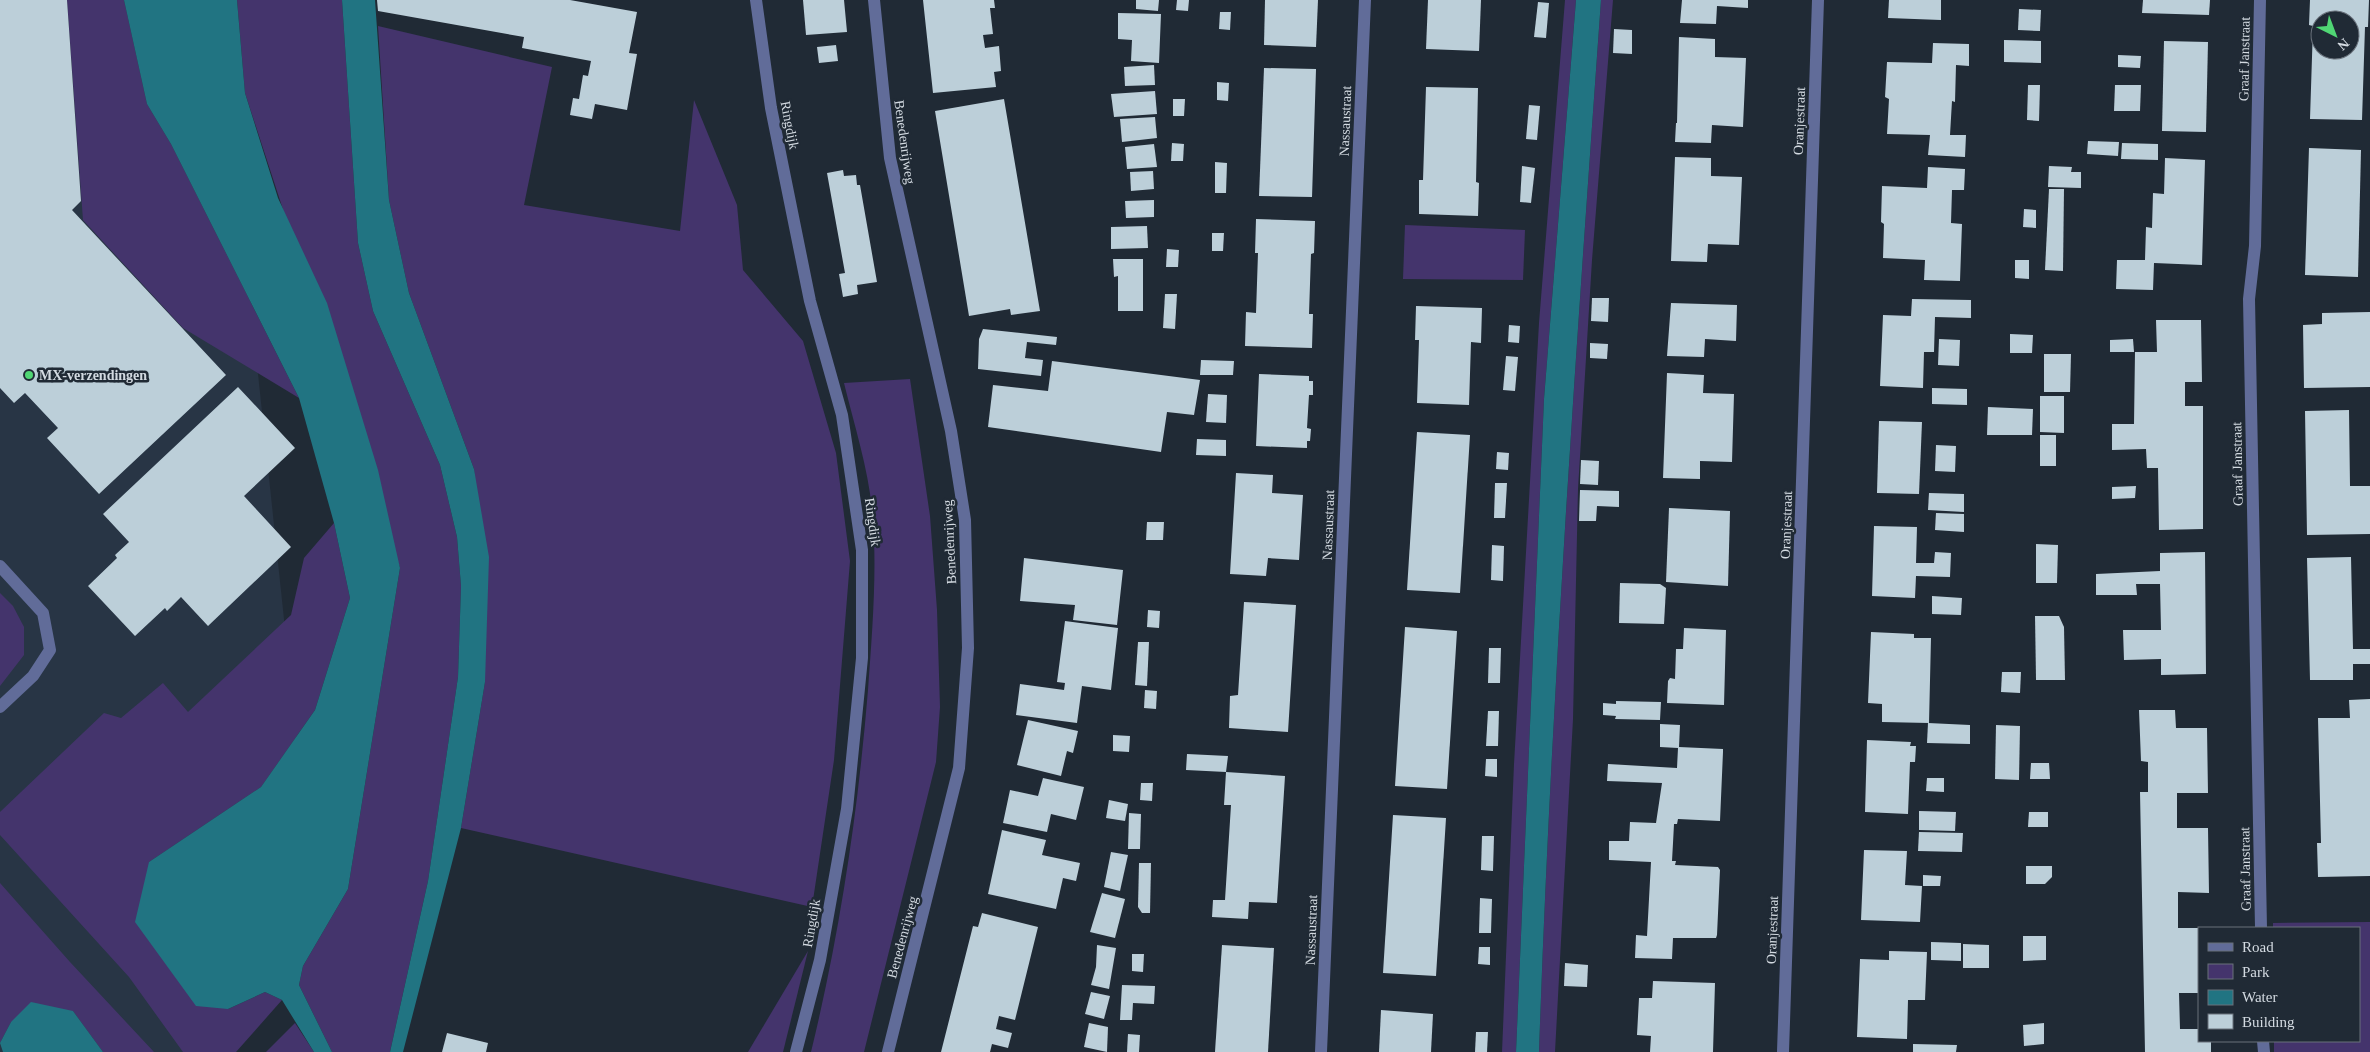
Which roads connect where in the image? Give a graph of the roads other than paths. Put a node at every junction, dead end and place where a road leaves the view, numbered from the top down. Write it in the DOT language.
graph roads {
  1 [pos="756,0"];
  2 [pos="874,0"];
  3 [pos="1366,0"];
  4 [pos="1818,0"];
  5 [pos="2260,0"];
  6 [pos="0,566"];
  7 [pos="0,707"];
  8 [pos="2261,927"];
  9 [pos="796,1052"];
  10 [pos="888,1052"];
  11 [pos="1321,1052"];
  12 [pos="1783,1052"];
  1 -- 9 [label="street, Ringdijk"];
  2 -- 10 [label="street, Benedenrijweg"];
  3 -- 11 [label="street, Nassaustraat"];
  4 -- 12 [label="street, Oranjestraat"];
  5 -- 8 [label="street, Graaf Janstraat"];
  6 -- 7 [label="street"];
}
